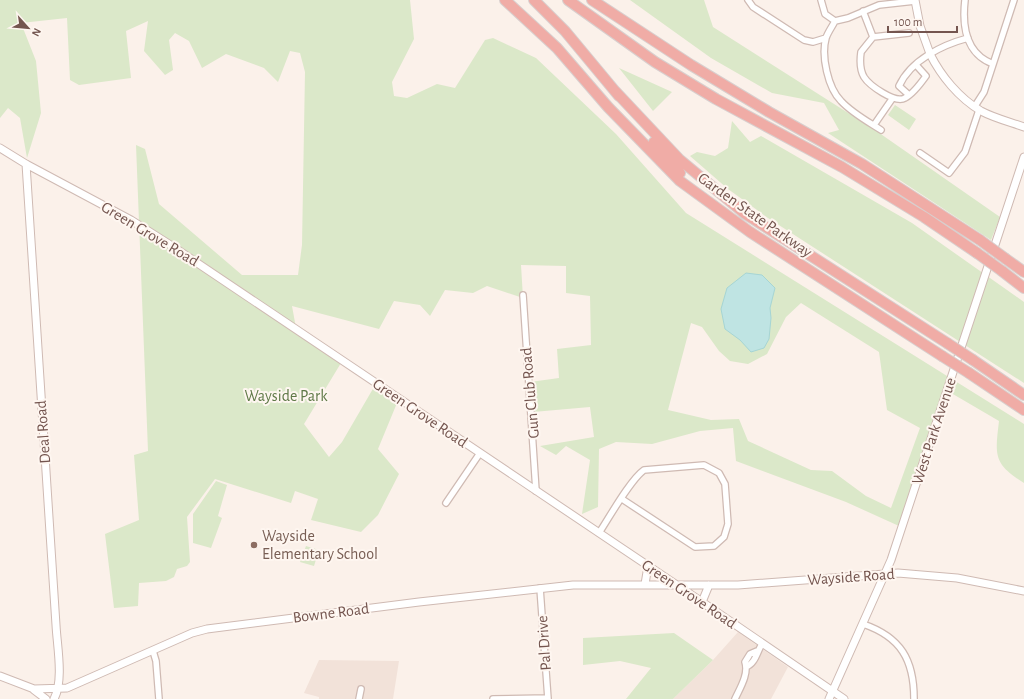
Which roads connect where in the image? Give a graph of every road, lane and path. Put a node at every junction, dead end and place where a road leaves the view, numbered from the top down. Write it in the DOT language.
graph roads {
  1 [pos="505,0"];
  2 [pos="534,0"];
  3 [pos="568,0"];
  4 [pos="592,0"];
  5 [pos="748,0"];
  6 [pos="821,0"];
  7 [pos="965,0"];
  8 [pos="1014,0"];
  9 [pos="915,1"];
  10 [pos="863,12"];
  11 [pos="835,21"];
  12 [pos="909,34"];
  13 [pos="874,37"];
  14 [pos="826,38"];
  15 [pos="968,38"];
  16 [pos="929,52"];
  17 [pos="993,64"];
  18 [pos="917,66"];
  19 [pos="615,91"];
  20 [pos="908,96"];
  21 [pos="892,99"];
  22 [pos="977,108"];
  23 [pos="874,125"];
  24 [pos="1024,127"];
  25 [pos="881,130"];
  26 [pos="0,148"];
  27 [pos="920,153"];
  28 [pos="1024,157"];
  29 [pos="26,164"];
  30 [pos="710,202"];
  31 [pos="1024,272"];
  32 [pos="1024,288"];
  33 [pos="523,295"];
  34 [pos="1024,395"];
  35 [pos="1024,410"];
  36 [pos="480,453"];
  37 [pos="536,491"];
  38 [pos="622,499"];
  39 [pos="446,503"];
  40 [pos="599,533"];
  41 [pos="648,566"];
  42 [pos="885,574"];
  43 [pos="645,584"];
  44 [pos="676,584"];
  45 [pos="709,585"];
  46 [pos="540,588"];
  47 [pos="1024,591"];
  48 [pos="702,602"];
  49 [pos="864,624"];
  50 [pos="762,644"];
  51 [pos="153,651"];
  52 [pos="0,676"];
  53 [pos="58,688"];
  54 [pos="361,689"];
  55 [pos="34,690"];
  56 [pos="832,691"];
  57 [pos="548,698"];
  58 [pos="46,699"];
  59 [pos="54,699"];
  60 [pos="159,699"];
  61 [pos="359,699"];
  62 [pos="493,699"];
  63 [pos="735,699"];
  64 [pos="829,699"];
  65 [pos="844,699"];
  66 [pos="914,699"];
  1 -- 30 [label="highway, Garden State Parkway"];
  2 -- 19 [label="highway"];
  3 -- 32 [label="highway, bridge"];
  4 -- 31 [label="highway, bridge"];
  5 -- 14 [label="street"];
  6 -- 11 [label="street"];
  7 -- 15 [label="street"];
  8 -- 17 [label="street"];
  9 -- 10 [label="street"];
  9 -- 16 [label="street"];
  10 -- 11 [label="street"];
  10 -- 13 [label="street"];
  11 -- 14 [label="street"];
  12 -- 13 [label="street"];
  13 -- 21 [label="street"];
  14 -- 23 [label="street"];
  15 -- 16 [label="street"];
  15 -- 17 [label="street"];
  16 -- 18 [label="street"];
  16 -- 22 [label="street"];
  17 -- 22 [label="street"];
  18 -- 20 [label="street"];
  18 -- 20 [label="street"];
  19 -- 30 [label="highway"];
  19 -- 34 [label="highway, Garden State Parkway, bridge"];
  20 -- 21 [label="street"];
  21 -- 23 [label="street"];
  22 -- 24 [label="street"];
  22 -- 27 [label="street"];
  23 -- 25 [label="street"];
  26 -- 29 [label="street, Green Grove Road"];
  28 -- 42 [label="street, West Park Avenue"];
  29 -- 36 [label="street, Green Grove Road"];
  29 -- 53 [label="street, Deal Road"];
  30 -- 35 [label="highway, Garden State Parkway, bridge"];
  33 -- 37 [label="street, Gun Club Road"];
  36 -- 37 [label="street, Green Grove Road"];
  36 -- 39 [label="street"];
  37 -- 40 [label="street, Green Grove Road"];
  38 -- 38 [label="street"];
  38 -- 40 [label="street"];
  40 -- 41 [label="street, Green Grove Road"];
  41 -- 43 [label="street"];
  41 -- 44 [label="street, Green Grove Road"];
  42 -- 45 [label="street, Wayside Road"];
  42 -- 47 [label="street, Wayside Road"];
  42 -- 49 [label="street, West Park Avenue"];
  43 -- 44 [label="street, Bowne Road"];
  43 -- 46 [label="street, Bowne Road"];
  44 -- 45 [label="street, Wayside Road"];
  44 -- 48 [label="street, Green Grove Road"];
  45 -- 48 [label="street"];
  46 -- 51 [label="street, Bowne Road"];
  46 -- 57 [label="street, Pal Drive"];
  48 -- 50 [label="street, Green Grove Road"];
  49 -- 56 [label="street, West Park Avenue"];
  49 -- 66 [label="street"];
  50 -- 56 [label="street, Green Grove Road"];
  50 -- 63 [label="street"];
  51 -- 53 [label="street, Bowne Road"];
  51 -- 60 [label="street"];
  52 -- 55 [label="street, Bowne Road"];
  53 -- 55 [label="street, Bowne Road"];
  53 -- 59 [label="street, Deal Road"];
  54 -- 61 [label="street"];
  55 -- 58 [label="street"];
  56 -- 64 [label="street, West Park Avenue"];
  56 -- 65 [label="street, Green Grove Road"];
  57 -- 62 [label="street"];
}
